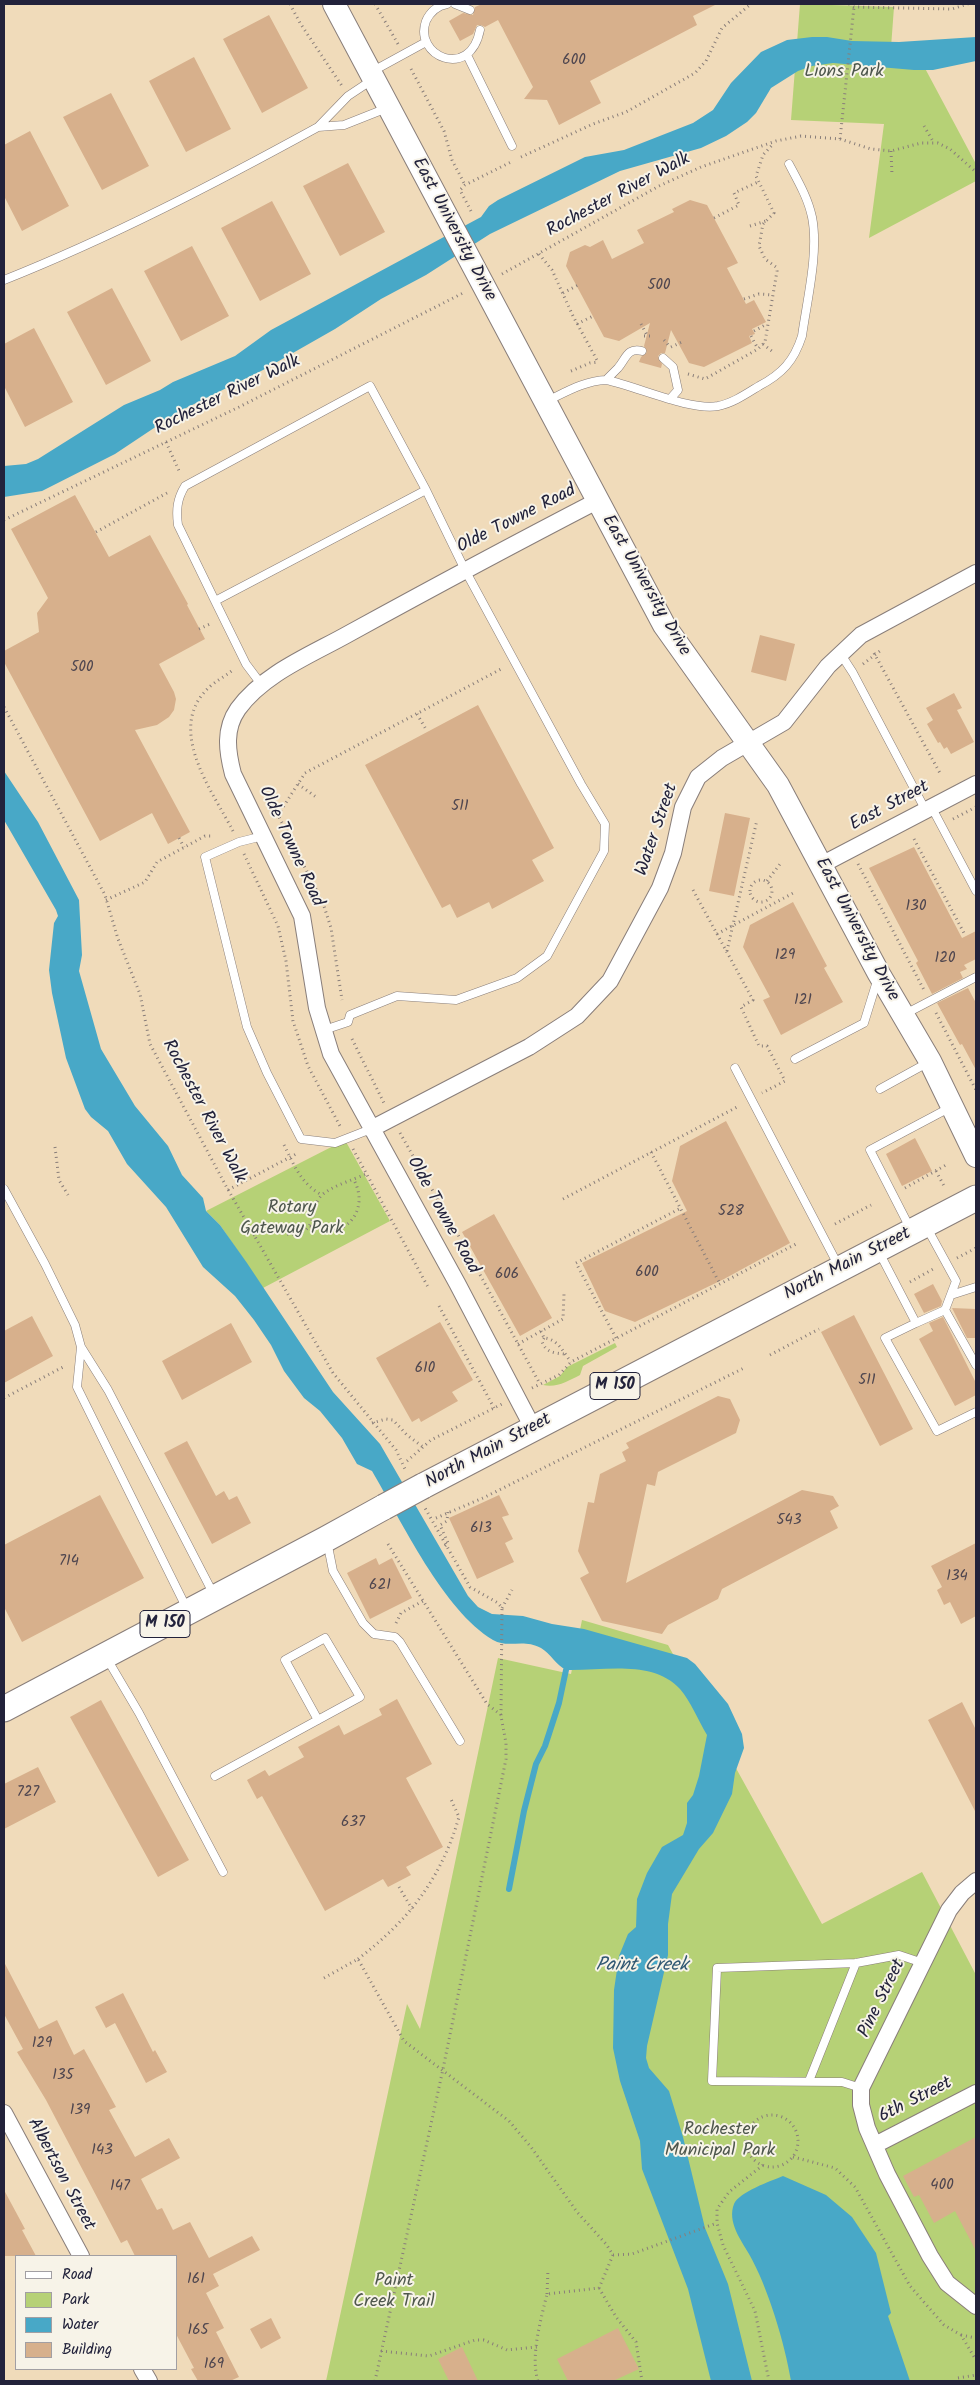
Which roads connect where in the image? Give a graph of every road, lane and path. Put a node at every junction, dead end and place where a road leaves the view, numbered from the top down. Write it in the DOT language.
graph roads {
  1 [pos="290,4"];
  2 [pos="334,4"];
  3 [pos="375,4"];
  4 [pos="445,4"];
  5 [pos="455,4"];
  6 [pos="751,4"];
  7 [pos="849,4"];
  8 [pos="968,4"];
  9 [pos="854,7"];
  10 [pos="470,10"];
  11 [pos="480,30"];
  12 [pos="426,42"];
  13 [pos="398,44"];
  14 [pos="467,55"];
  15 [pos="411,69"];
  16 [pos="372,76"];
  17 [pos="342,86"];
  18 [pos="388,107"];
  19 [pos="924,126"];
  20 [pos="318,127"];
  21 [pos="840,138"];
  22 [pos="776,142"];
  23 [pos="934,143"];
  24 [pos="512,146"];
  25 [pos="891,151"];
  26 [pos="789,164"];
  27 [pos="976,172"];
  28 [pos="892,175"];
  29 [pos="758,182"];
  30 [pos="465,185"];
  31 [pos="471,211"];
  32 [pos="714,218"];
  33 [pos="767,220"];
  34 [pos="750,226"];
  35 [pos="539,254"];
  36 [pos="502,274"];
  37 [pos="4,280"];
  38 [pos="580,284"];
  39 [pos="462,293"];
  40 [pos="563,293"];
  41 [pos="773,295"];
  42 [pos="744,299"];
  43 [pos="593,316"];
  44 [pos="577,324"];
  45 [pos="641,324"];
  46 [pos="768,324"];
  47 [pos="754,331"];
  48 [pos="647,336"];
  49 [pos="751,336"];
  50 [pos="664,340"];
  51 [pos="682,342"];
  52 [pos="762,344"];
  53 [pos="671,347"];
  54 [pos="758,348"];
  55 [pos="642,351"];
  56 [pos="773,352"];
  57 [pos="675,354"];
  58 [pos="664,358"];
  59 [pos="598,362"];
  60 [pos="684,373"];
  61 [pos="606,380"];
  62 [pos="671,398"];
  63 [pos="545,402"];
  64 [pos="166,442"];
  65 [pos="175,480"];
  66 [pos="170,487"];
  67 [pos="426,490"];
  68 [pos="597,502"];
  69 [pos="4,520"];
  70 [pos="96,532"];
  71 [pos="465,570"];
  72 [pos="976,573"];
  73 [pos="215,601"];
  74 [pos="880,651"];
  75 [pos="840,653"];
  76 [pos="874,653"];
  77 [pos="860,666"];
  78 [pos="504,668"];
  79 [pos="235,670"];
  80 [pos="261,684"];
  81 [pos="4,707"];
  82 [pos="417,714"];
  83 [pos="427,731"];
  84 [pos="748,743"];
  85 [pos="941,775"];
  86 [pos="298,784"];
  87 [pos="976,784"];
  88 [pos="316,798"];
  89 [pos="976,807"];
  90 [pos="929,809"];
  91 [pos="278,815"];
  92 [pos="953,819"];
  93 [pos="757,820"];
  94 [pos="263,836"];
  95 [pos="220,837"];
  96 [pos="227,837"];
  97 [pos="179,838"];
  98 [pos="914,839"];
  99 [pos="184,847"];
  100 [pos="780,864"];
  101 [pos="821,865"];
  102 [pos="859,867"];
  103 [pos="767,881"];
  104 [pos="742,886"];
  105 [pos="750,888"];
  106 [pos="693,890"];
  107 [pos="976,891"];
  108 [pos="795,892"];
  109 [pos="106,900"];
  110 [pos="766,900"];
  111 [pos="770,906"];
  112 [pos="733,926"];
  113 [pos="717,934"];
  114 [pos="964,935"];
  115 [pos="727,952"];
  116 [pos="879,974"];
  117 [pos="976,977"];
  118 [pos="925,993"];
  119 [pos="934,1011"];
  120 [pos="902,1015"];
  121 [pos="323,1031"];
  122 [pos="352,1039"];
  123 [pos="795,1058"];
  124 [pos="930,1061"];
  125 [pos="735,1068"];
  126 [pos="880,1089"];
  127 [pos="976,1090"];
  128 [pos="751,1099"];
  129 [pos="384,1105"];
  130 [pos="953,1106"];
  131 [pos="371,1129"];
  132 [pos="400,1133"];
  133 [pos="284,1145"];
  134 [pos="55,1147"];
  135 [pos="651,1152"];
  136 [pos="301,1154"];
  137 [pos="347,1154"];
  138 [pos="355,1154"];
  139 [pos="290,1156"];
  140 [pos="976,1156"];
  141 [pos="946,1165"];
  142 [pos="936,1171"];
  143 [pos="366,1174"];
  144 [pos="354,1180"];
  145 [pos="944,1186"];
  146 [pos="4,1188"];
  147 [pos="904,1188"];
  148 [pos="228,1190"];
  149 [pos="68,1195"];
  150 [pos="322,1196"];
  151 [pos="976,1198"];
  152 [pos="563,1199"];
  153 [pos="871,1205"];
  154 [pos="681,1208"];
  155 [pos="446,1214"];
  156 [pos="835,1224"];
  157 [pos="310,1226"];
  158 [pos="919,1228"];
  159 [pos="456,1231"];
  160 [pos="253,1235"];
  161 [pos="796,1244"];
  162 [pos="974,1244"];
  163 [pos="976,1248"];
  164 [pos="878,1249"];
  165 [pos="956,1258"];
  166 [pos="935,1268"];
  167 [pos="840,1269"];
  168 [pos="720,1284"];
  169 [pos="905,1284"];
  170 [pos="976,1287"];
  171 [pos="564,1294"];
  172 [pos="950,1295"];
  173 [pos="439,1306"];
  174 [pos="944,1310"];
  175 [pos="916,1323"];
  176 [pos="819,1329"];
  177 [pos="541,1331"];
  178 [pos="544,1338"];
  179 [pos="616,1338"];
  180 [pos="608,1342"];
  181 [pos="518,1344"];
  182 [pos="82,1348"];
  183 [pos="565,1354"];
  184 [pos="770,1355"];
  185 [pos="571,1362"];
  186 [pos="67,1365"];
  187 [pos="976,1365"];
  188 [pos="744,1368"];
  189 [pos="540,1384"];
  190 [pos="4,1398"];
  191 [pos="494,1408"];
  192 [pos="976,1412"];
  193 [pos="372,1423"];
  194 [pos="533,1428"];
  195 [pos="423,1447"];
  196 [pos="418,1488"];
  197 [pos="448,1512"];
  198 [pos="436,1518"];
  199 [pos="326,1540"];
  200 [pos="388,1544"];
  201 [pos="444,1546"];
  202 [pos="512,1590"];
  203 [pos="215,1597"];
  204 [pos="423,1601"];
  205 [pos="502,1608"];
  206 [pos="188,1612"];
  207 [pos="395,1637"];
  208 [pos="105,1656"];
  209 [pos="4,1709"];
  210 [pos="501,1716"];
  211 [pos="318,1720"];
  212 [pos="460,1742"];
  213 [pos="215,1776"];
  214 [pos="450,1797"];
  215 [pos="223,1872"];
  216 [pos="976,1881"];
  217 [pos="400,1887"];
  218 [pos="412,1909"];
  219 [pos="358,1959"];
  220 [pos="856,1963"];
  221 [pos="923,1963"];
  222 [pos="324,1978"];
  223 [pos="443,2069"];
  224 [pos="808,2081"];
  225 [pos="862,2088"];
  226 [pos="976,2093"];
  227 [pos="4,2112"];
  228 [pos="874,2145"];
  229 [pos="793,2157"];
  230 [pos="763,2165"];
  231 [pos="717,2223"];
  232 [pos="80,2255"];
  233 [pos="613,2255"];
  234 [pos="548,2270"];
  235 [pos="599,2288"];
  236 [pos="547,2294"];
  237 [pos="976,2306"];
  238 [pos="961,2334"];
  239 [pos="976,2338"];
  240 [pos="537,2347"];
  241 [pos="382,2351"];
  242 [pos="976,2360"];
  243 [pos="143,2370"];
  244 [pos="976,2375"];
  245 [pos="958,2378"];
  246 [pos="149,2381"];
  247 [pos="375,2381"];
  248 [pos="538,2381"];
  249 [pos="642,2381"];
  250 [pos="769,2381"];
  1 -- 17 [label="path"];
  2 -- 16 [label="street, East University Drive"];
  3 -- 13 [label="path"];
  4 -- 12 [label="lane"];
  5 -- 10 [label="lane"];
  6 -- 30 [label="path"];
  7 -- 9 [label="path"];
  8 -- 9 [label="path"];
  9 -- 21 [label="path"];
  11 -- 14 [label="lane"];
  12 -- 14 [label="lane"];
  12 -- 16 [label="lane"];
  14 -- 24 [label="lane"];
  15 -- 30 [label="path"];
  16 -- 18 [label="street, East University Drive"];
  16 -- 20 [label="lane"];
  18 -- 20 [label="lane"];
  18 -- 63 [label="street, East University Drive"];
  19 -- 23 [label="path"];
  20 -- 37 [label="lane"];
  21 -- 22 [label="path, Rochester River Walk"];
  21 -- 25 [label="path, Rochester River Walk"];
  22 -- 29 [label="path"];
  22 -- 35 [label="path, Rochester River Walk"];
  23 -- 25 [label="path"];
  23 -- 27 [label="path"];
  25 -- 28 [label="path"];
  26 -- 62 [label="lane"];
  29 -- 32 [label="path"];
  29 -- 33 [label="path"];
  30 -- 31 [label="path"];
  33 -- 34 [label="path"];
  33 -- 41 [label="path"];
  35 -- 36 [label="path, Rochester River Walk"];
  35 -- 40 [label="path"];
  38 -- 40 [label="path"];
  39 -- 64 [label="path, Rochester River Walk"];
  40 -- 44 [label="path"];
  41 -- 42 [label="path"];
  41 -- 46 [label="path"];
  43 -- 44 [label="path"];
  44 -- 59 [label="path"];
  45 -- 48 [label="path"];
  46 -- 47 [label="path"];
  46 -- 52 [label="path"];
  49 -- 54 [label="path"];
  50 -- 53 [label="path"];
  51 -- 53 [label="path"];
  52 -- 54 [label="path"];
  52 -- 56 [label="path"];
  53 -- 57 [label="path"];
  54 -- 60 [label="path"];
  55 -- 61 [label="lane"];
  58 -- 62 [label="lane"];
  61 -- 62 [label="lane"];
  61 -- 63 [label="lane"];
  63 -- 68 [label="street, East University Drive"];
  64 -- 65 [label="path"];
  64 -- 69 [label="path, Rochester River Walk"];
  66 -- 70 [label="path"];
  67 -- 71 [label="lane"];
  67 -- 73 [label="lane"];
  67 -- 73 [label="lane"];
  68 -- 71 [label="street, Olde Towne Road"];
  68 -- 84 [label="street, East University Drive"];
  71 -- 80 [label="street, Olde Towne Road"];
  71 -- 121 [label="lane"];
  72 -- 75 [label="street, Water Street"];
  73 -- 80 [label="lane"];
  74 -- 76 [label="path"];
  75 -- 84 [label="street, Water Street"];
  75 -- 90 [label="lane"];
  76 -- 77 [label="path"];
  76 -- 85 [label="path"];
  78 -- 82 [label="path"];
  79 -- 96 [label="path"];
  80 -- 94 [label="street, Olde Towne Road"];
  81 -- 109 [label="path, Rochester River Walk"];
  82 -- 83 [label="path"];
  82 -- 86 [label="path"];
  84 -- 101 [label="street, East University Drive"];
  84 -- 131 [label="street, Water Street"];
  86 -- 88 [label="path"];
  86 -- 91 [label="path"];
  87 -- 90 [label="street, East Street"];
  89 -- 92 [label="path"];
  90 -- 101 [label="street, East Street"];
  90 -- 107 [label="lane"];
  93 -- 104 [label="path"];
  94 -- 121 [label="street, Olde Towne Road"];
  94 -- 131 [label="lane"];
  95 -- 99 [label="path"];
  97 -- 99 [label="path"];
  98 -- 114 [label="path"];
  99 -- 109 [label="path"];
  100 -- 103 [label="path"];
  101 -- 116 [label="street, East University Drive"];
  102 -- 118 [label="path"];
  103 -- 105 [label="path"];
  103 -- 110 [label="path"];
  104 -- 105 [label="path"];
  104 -- 112 [label="path"];
  105 -- 110 [label="path"];
  106 -- 113 [label="path"];
  108 -- 111 [label="path"];
  109 -- 148 [label="path, Rochester River Walk"];
  110 -- 111 [label="path"];
  111 -- 112 [label="path"];
  112 -- 113 [label="path"];
  112 -- 115 [label="path"];
  113 -- 115 [label="path"];
  115 -- 128 [label="path"];
  116 -- 120 [label="street, East University Drive"];
  116 -- 123 [label="lane"];
  117 -- 120 [label="lane"];
  119 -- 127 [label="path"];
  120 -- 124 [label="street, East University Drive"];
  121 -- 131 [label="street, Olde Towne Road"];
  122 -- 129 [label="path"];
  124 -- 126 [label="lane"];
  124 -- 130 [label="street, East University Drive"];
  125 -- 128 [label="lane"];
  128 -- 135 [label="path"];
  128 -- 167 [label="lane"];
  130 -- 140 [label="street, East University Drive"];
  130 -- 158 [label="lane"];
  131 -- 194 [label="street, Olde Towne Road"];
  132 -- 155 [label="path"];
  133 -- 139 [label="path"];
  134 -- 149 [label="path"];
  135 -- 152 [label="path"];
  135 -- 154 [label="path"];
  136 -- 139 [label="path"];
  137 -- 138 [label="path"];
  139 -- 148 [label="path"];
  139 -- 150 [label="path"];
  141 -- 142 [label="path"];
  142 -- 145 [label="path"];
  142 -- 147 [label="path"];
  143 -- 144 [label="path"];
  144 -- 150 [label="path"];
  144 -- 157 [label="path"];
  146 -- 182 [label="lane"];
  148 -- 160 [label="path, Rochester River Walk"];
  150 -- 157 [label="path"];
  151 -- 158 [label="main road, North Main Street / M 150"];
  153 -- 156 [label="path"];
  154 -- 168 [label="path"];
  154 -- 179 [label="path"];
  157 -- 160 [label="path"];
  158 -- 164 [label="main road, North Main Street / M 150"];
  158 -- 172 [label="lane"];
  159 -- 181 [label="path"];
  160 -- 193 [label="path, Rochester River Walk"];
  161 -- 168 [label="path"];
  162 -- 163 [label="path"];
  163 -- 165 [label="path"];
  164 -- 167 [label="main road, North Main Street / M 150"];
  164 -- 175 [label="lane"];
  166 -- 169 [label="path"];
  167 -- 194 [label="main road, North Main Street / M 150"];
  168 -- 179 [label="path"];
  170 -- 172 [label="lane"];
  171 -- 177 [label="path"];
  172 -- 174 [label="lane"];
  173 -- 191 [label="path"];
  174 -- 175 [label="lane"];
  174 -- 187 [label="lane"];
  175 -- 192 [label="lane"];
  176 -- 184 [label="path"];
  177 -- 178 [label="path"];
  177 -- 181 [label="path"];
  178 -- 183 [label="path"];
  178 -- 183 [label="path"];
  179 -- 180 [label="path"];
  181 -- 189 [label="path"];
  182 -- 203 [label="lane"];
  182 -- 206 [label="lane"];
  183 -- 185 [label="path"];
  186 -- 190 [label="path"];
  188 -- 197 [label="path"];
  193 -- 195 [label="path"];
  193 -- 196 [label="path, Rochester River Walk"];
  194 -- 196 [label="main road, North Main Street / M 150"];
  196 -- 199 [label="main road, North Main Street / M 150, bridge"];
  196 -- 201 [label="path, Rochester River Walk"];
  197 -- 198 [label="path"];
  197 -- 201 [label="path"];
  199 -- 203 [label="main road, North Main Street / M 150"];
  199 -- 207 [label="lane"];
  200 -- 204 [label="path"];
  201 -- 205 [label="path, Rochester River Walk"];
  202 -- 205 [label="path"];
  203 -- 206 [label="main road, North Main Street / M 150"];
  204 -- 207 [label="path"];
  204 -- 210 [label="path"];
  205 -- 210 [label="path"];
  206 -- 208 [label="main road, North Main Street / M 150"];
  207 -- 212 [label="lane"];
  208 -- 209 [label="main road, North Main Street / M 150"];
  208 -- 215 [label="lane"];
  210 -- 223 [label="path"];
  211 -- 211 [label="lane"];
  211 -- 213 [label="lane"];
  214 -- 218 [label="path"];
  216 -- 221 [label="street, Pine Street"];
  217 -- 218 [label="path"];
  218 -- 219 [label="path"];
  219 -- 222 [label="path"];
  219 -- 223 [label="path"];
  220 -- 221 [label="lane"];
  220 -- 224 [label="lane"];
  220 -- 224 [label="lane"];
  221 -- 225 [label="street, Pine Street"];
  223 -- 233 [label="path"];
  223 -- 241 [label="path"];
  224 -- 225 [label="lane"];
  225 -- 228 [label="street, Pine Street"];
  226 -- 228 [label="street, 6th Street"];
  227 -- 232 [label="street, Albertson Street"];
  228 -- 237 [label="street, Pine Street"];
  229 -- 230 [label="path"];
  229 -- 230 [label="path"];
  229 -- 238 [label="path"];
  230 -- 231 [label="path"];
  231 -- 233 [label="path"];
  231 -- 250 [label="path"];
  233 -- 235 [label="path"];
  234 -- 236 [label="path"];
  235 -- 236 [label="path"];
  235 -- 249 [label="path"];
  236 -- 240 [label="path"];
  238 -- 239 [label="path"];
  238 -- 242 [label="path"];
  240 -- 241 [label="path"];
  240 -- 248 [label="path"];
  241 -- 247 [label="path"];
  243 -- 246 [label="street"];
  244 -- 245 [label="path"];
}
